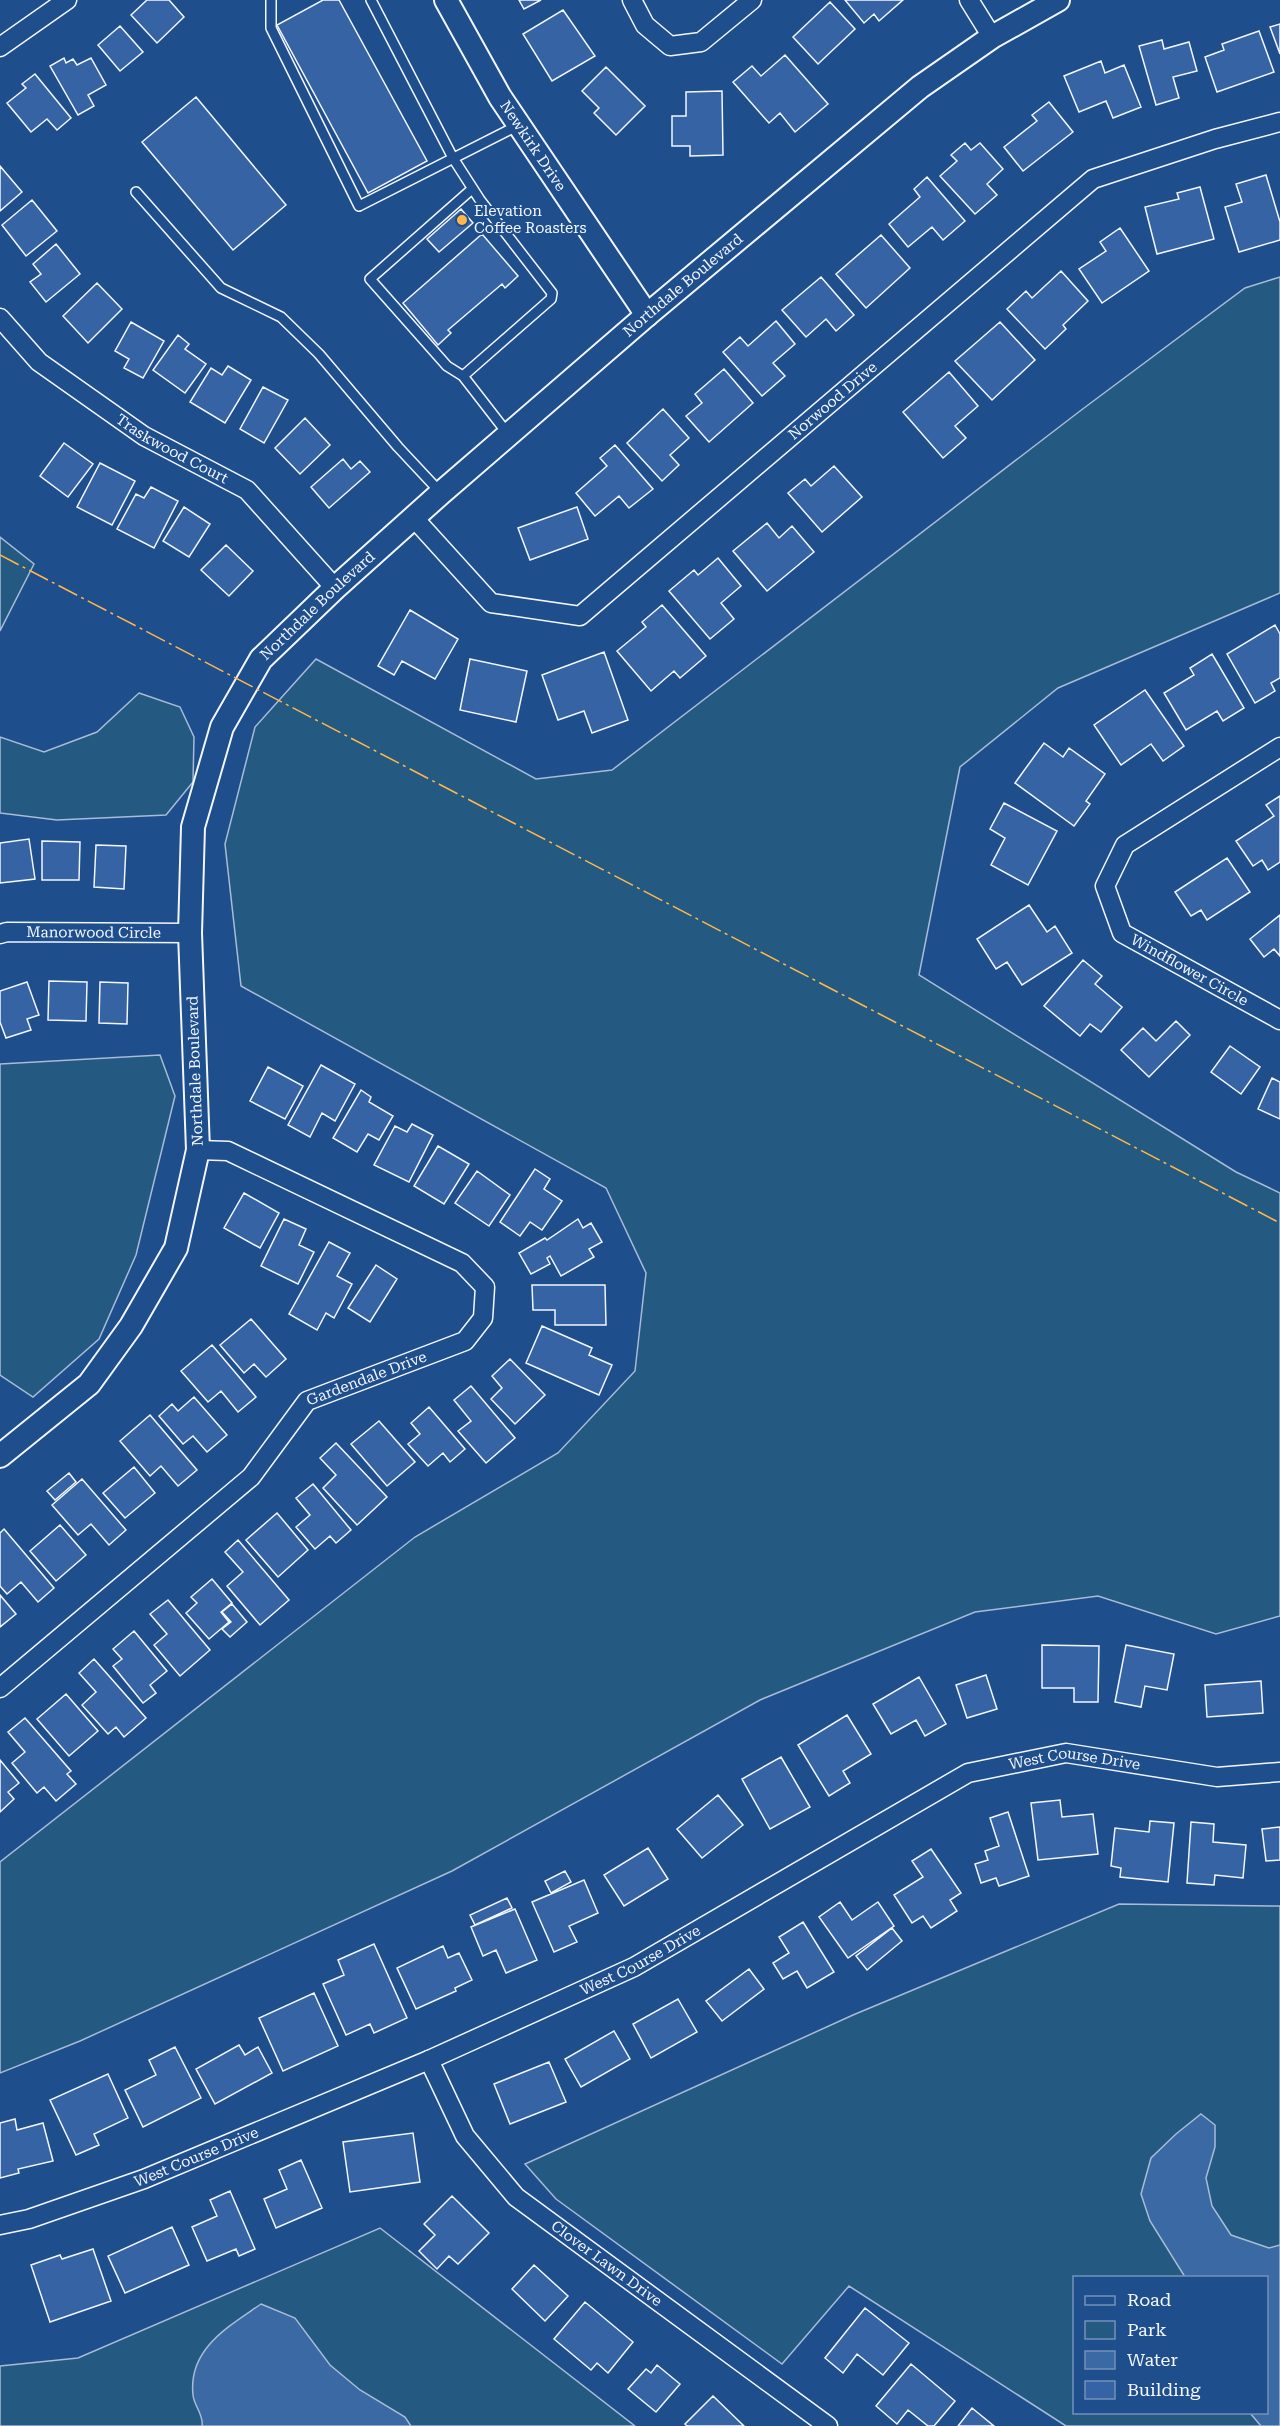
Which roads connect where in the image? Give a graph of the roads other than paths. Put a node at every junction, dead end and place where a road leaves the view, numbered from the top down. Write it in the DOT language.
graph roads {
  1 [pos="67,0"];
  2 [pos="271,0"];
  3 [pos="371,0"];
  4 [pos="446,0"];
  5 [pos="632,0"];
  6 [pos="752,0"];
  7 [pos="969,0"];
  8 [pos="1058,0"];
  9 [pos="992,36"];
  10 [pos="0,47"];
  11 [pos="1280,122"];
  12 [pos="519,125"];
  13 [pos="453,158"];
  14 [pos="472,189"];
  15 [pos="136,192"];
  16 [pos="647,315"];
  17 [pos="0,318"];
  18 [pos="463,376"];
  19 [pos="508,434"];
  20 [pos="441,493"];
  21 [pos="413,517"];
  22 [pos="334,588"];
  23 [pos="1280,747"];
  24 [pos="190,933"];
  25 [pos="0,934"];
  26 [pos="1280,1020"];
  27 [pos="198,1150"];
  28 [pos="0,1456"];
  29 [pos="0,1688"];
  30 [pos="1280,1772"];
  31 [pos="429,2060"];
  32 [pos="0,2225"];
  33 [pos="828,2426"];
  1 -- 10 [label="street"];
  2 -- 13 [label="lane"];
  3 -- 13 [label="lane"];
  4 -- 12 [label="street, Newkirk Drive"];
  5 -- 6 [label="street"];
  7 -- 9 [label="street"];
  8 -- 9 [label="street, Northdale Boulevard"];
  9 -- 16 [label="street, Northdale Boulevard"];
  11 -- 21 [label="street, Norwood Drive"];
  12 -- 13 [label="lane"];
  12 -- 16 [label="street, Newkirk Drive"];
  13 -- 14 [label="lane"];
  14 -- 18 [label="lane"];
  14 -- 18 [label="lane"];
  15 -- 20 [label="lane"];
  16 -- 19 [label="street, Northdale Boulevard"];
  17 -- 22 [label="street, Traskwood Court"];
  18 -- 19 [label="lane"];
  19 -- 20 [label="street, Northdale Boulevard"];
  20 -- 21 [label="street, Northdale Boulevard"];
  21 -- 22 [label="street, Northdale Boulevard"];
  22 -- 24 [label="street, Northdale Boulevard"];
  23 -- 26 [label="street, Windflower Circle"];
  24 -- 25 [label="street, Manorwood Circle"];
  24 -- 27 [label="street, Northdale Boulevard"];
  27 -- 28 [label="street, Northdale Boulevard"];
  27 -- 29 [label="street, Gardendale Drive"];
  30 -- 31 [label="street, West Course Drive"];
  31 -- 32 [label="street, West Course Drive"];
  31 -- 33 [label="street, Clover Lawn Drive"];
}
